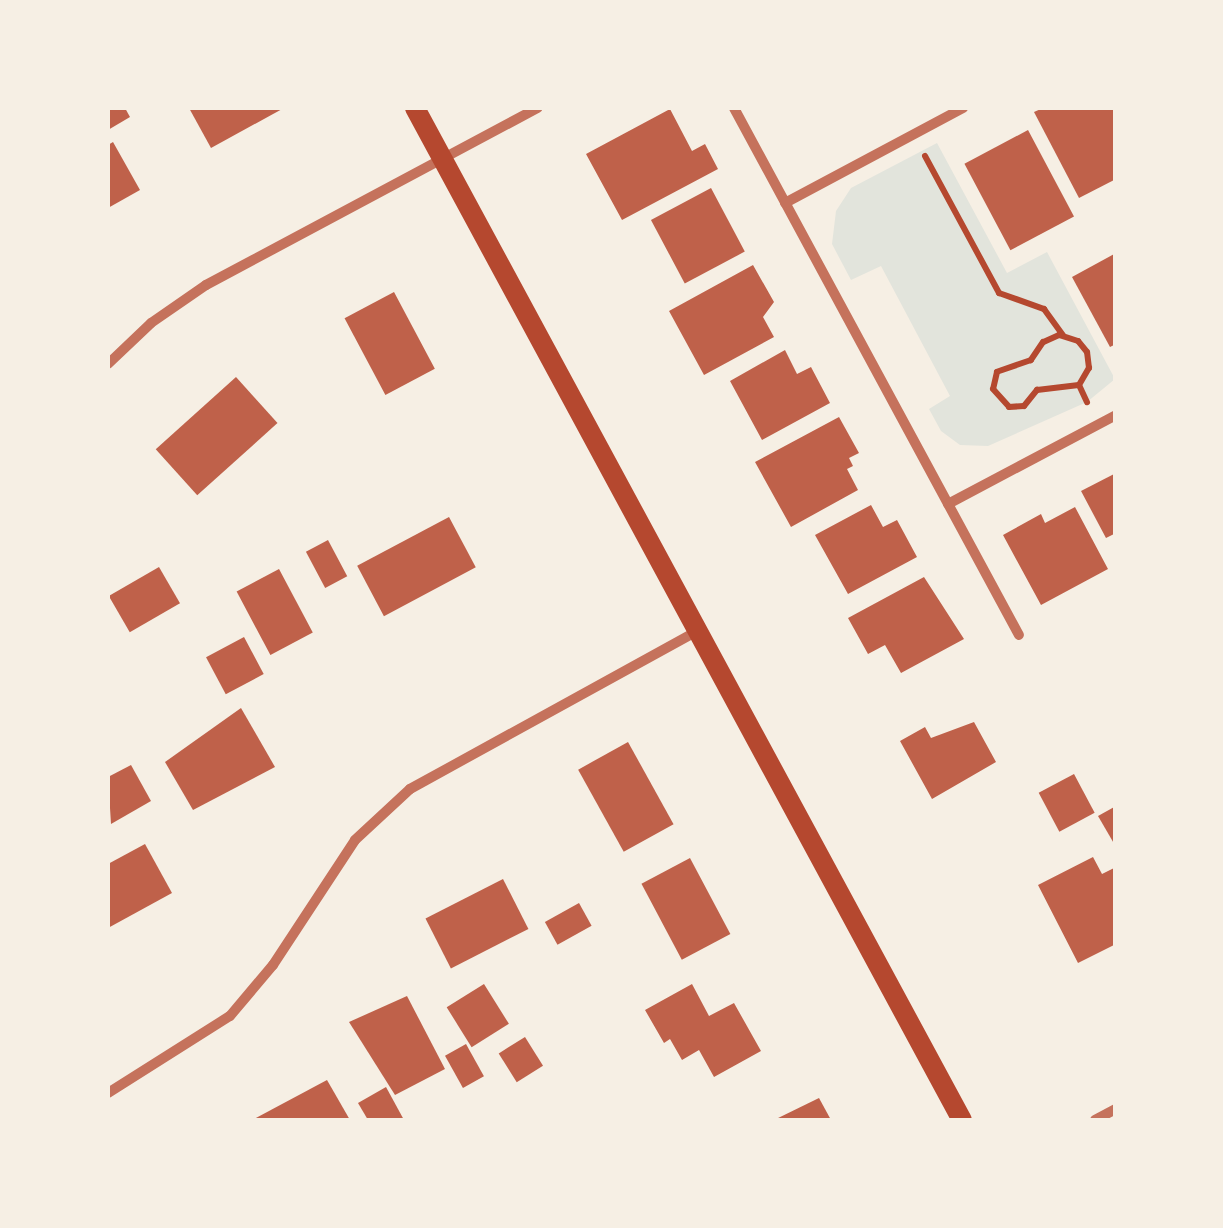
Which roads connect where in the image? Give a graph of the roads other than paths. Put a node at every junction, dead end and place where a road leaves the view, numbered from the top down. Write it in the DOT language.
graph roads {
  1 [pos="415,108"];
  2 [pos="538,108"];
  3 [pos="734,108"];
  4 [pos="963,108"];
  5 [pos="442,158"];
  6 [pos="785,203"];
  7 [pos="108,364"];
  8 [pos="1116,415"];
  9 [pos="948,504"];
  10 [pos="696,632"];
  11 [pos="1018,635"];
  12 [pos="108,1093"];
  13 [pos="1116,1109"];
  14 [pos="962,1120"];
  15 [pos="1095,1120"];
  1 -- 5 [label="main road"];
  2 -- 5 [label="street"];
  3 -- 6 [label="street"];
  4 -- 6 [label="street"];
  5 -- 7 [label="street"];
  5 -- 10 [label="main road"];
  6 -- 9 [label="street"];
  8 -- 9 [label="street"];
  9 -- 11 [label="street"];
  10 -- 12 [label="street"];
  10 -- 14 [label="main road"];
  13 -- 15 [label="street"];
}
